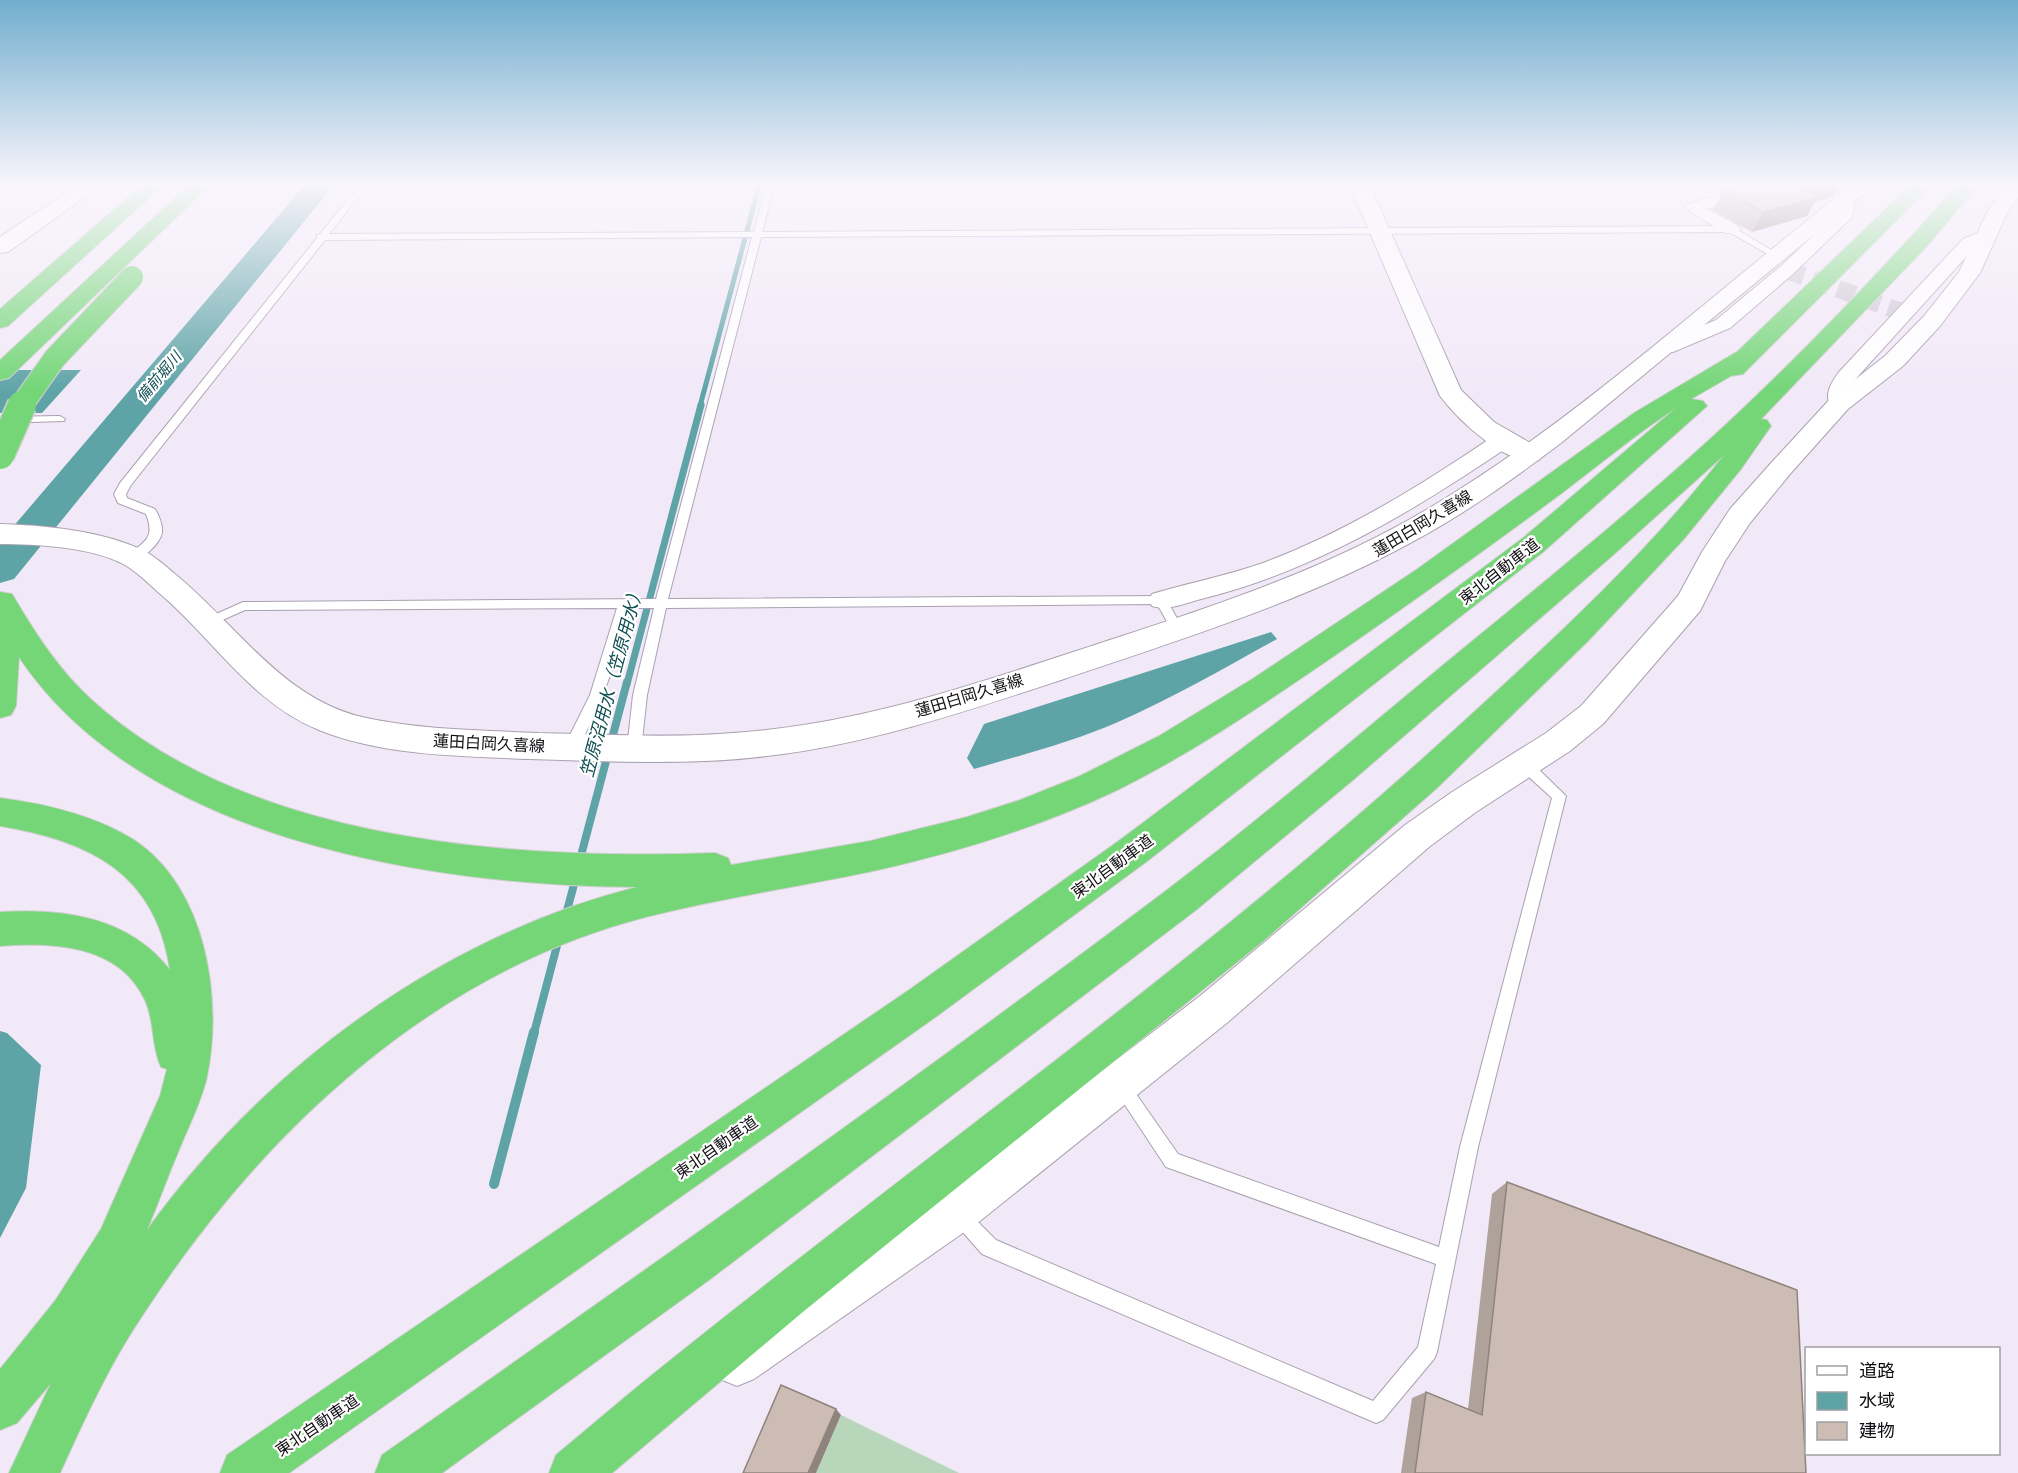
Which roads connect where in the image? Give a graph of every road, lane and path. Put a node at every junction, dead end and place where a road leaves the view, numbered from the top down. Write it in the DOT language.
graph roads {
  1 [pos="47,255"];
  2 [pos="75,255"];
  3 [pos="97,255"];
  4 [pos="126,255"];
  5 [pos="153,255"];
  6 [pos="306,255"];
  7 [pos="752,255"];
  8 [pos="1391,255"];
  9 [pos="1773,255"];
  10 [pos="1803,255"];
  11 [pos="1851,255"];
  12 [pos="1906,255"];
  13 [pos="1978,255"];
  14 [pos="27,269"];
  15 [pos="0,321"];
  16 [pos="0,342"];
  17 [pos="1666,348"];
  18 [pos="1750,354"];
  19 [pos="1794,372"];
  20 [pos="0,373"];
  21 [pos="60,419"];
  22 [pos="0,420"];
  23 [pos="1503,440"];
  24 [pos="0,454"];
  25 [pos="1530,454"];
  26 [pos="0,534"];
  27 [pos="133,557"];
  28 [pos="1161,600"];
  29 [pos="0,601"];
  30 [pos="625,602"];
  31 [pos="661,602"];
  32 [pos="209,622"];
  33 [pos="1177,629"];
  34 [pos="0,706"];
  35 [pos="572,747"];
  36 [pos="634,749"];
  37 [pos="1524,764"];
  38 [pos="0,812"];
  39 [pos="626,889"];
  40 [pos="0,929"];
  41 [pos="1120,1084"];
  42 [pos="169,1120"];
  43 [pos="955,1211"];
  44 [pos="1444,1258"];
  45 [pos="0,1406"];
  46 [pos="34,1473"];
  47 [pos="245,1473"];
  48 [pos="400,1473"];
  49 [pos="574,1473"];
  50 [pos="590,1473"];
  1 -- 14 [label="highway"];
  2 -- 15 [label="highway"];
  3 -- 16 [label="highway"];
  4 -- 20 [label="highway"];
  5 -- 24 [label="highway, bridge"];
  6 -- 27 [label="lane"];
  7 -- 31 [label="lane"];
  8 -- 23 [label="street"];
  9 -- 17 [label="street, 蓮田白岡久喜線"];
  10 -- 17 [label="street"];
  11 -- 18 [label="highway, 東北自動車道"];
  12 -- 19 [label="highway"];
  13 -- 37 [label="street"];
  17 -- 25 [label="street, 蓮田白岡久喜線"];
  18 -- 39 [label="highway"];
  18 -- 47 [label="highway, 東北自動車道"];
  19 -- 48 [label="highway"];
  19 -- 49 [label="highway"];
  21 -- 22 [label="lane"];
  23 -- 25 [label="street"];
  23 -- 28 [label="street"];
  25 -- 33 [label="street, 蓮田白岡久喜線"];
  26 -- 27 [label="street, 蓮田白岡久喜線"];
  27 -- 32 [label="street, 蓮田白岡久喜線"];
  28 -- 31 [label="lane"];
  28 -- 33 [label="lane"];
  29 -- 34 [label="highway"];
  29 -- 39 [label="highway"];
  30 -- 31 [label="lane"];
  30 -- 32 [label="lane"];
  30 -- 35 [label="lane"];
  31 -- 36 [label="lane"];
  32 -- 35 [label="street, 蓮田白岡久喜線"];
  33 -- 36 [label="street, 蓮田白岡久喜線"];
  35 -- 36 [label="street, 蓮田白岡久喜線"];
  37 -- 41 [label="street"];
  37 -- 44 [label="lane"];
  38 -- 42 [label="highway"];
  39 -- 46 [label="highway"];
  40 -- 42 [label="highway"];
  41 -- 43 [label="street"];
  41 -- 44 [label="lane"];
  42 -- 45 [label="highway"];
  43 -- 44 [label="lane"];
  43 -- 50 [label="street"];
}
